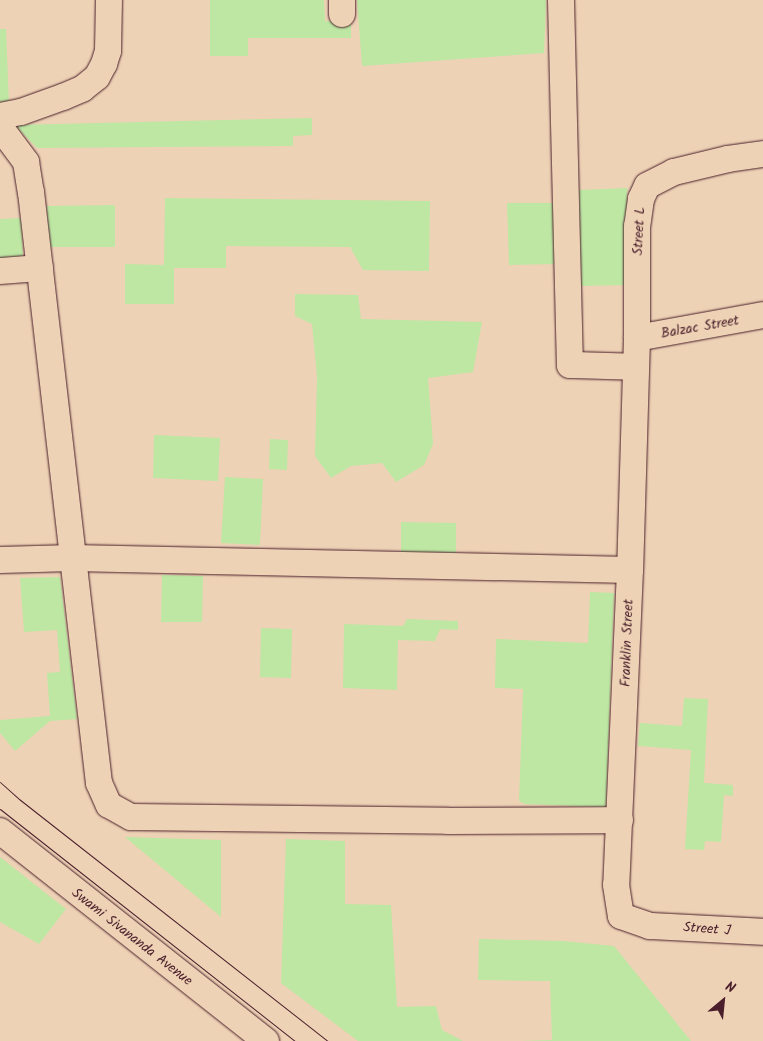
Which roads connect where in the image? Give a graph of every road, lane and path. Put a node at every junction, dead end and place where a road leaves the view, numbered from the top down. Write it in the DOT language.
graph roads {
  1 [pos="109,0"];
  2 [pos="561,0"];
  3 [pos="0,116"];
  4 [pos="0,127"];
  5 [pos="763,154"];
  6 [pos="40,268"];
  7 [pos="0,271"];
  8 [pos="763,315"];
  9 [pos="637,338"];
  10 [pos="636,367"];
  11 [pos="73,558"];
  12 [pos="0,560"];
  13 [pos="630,570"];
  14 [pos="620,820"];
  15 [pos="0,831"];
  16 [pos="650,926"];
  17 [pos="763,932"];
  18 [pos="266,1041"];
  1 -- 3 [label="street"];
  2 -- 10 [label="street"];
  4 -- 6 [label="street"];
  5 -- 9 [label="street, Street L"];
  6 -- 7 [label="street"];
  6 -- 11 [label="street"];
  8 -- 9 [label="street, Balzac Street"];
  9 -- 10 [label="street, Franklin Street"];
  10 -- 13 [label="street, Franklin Street"];
  11 -- 12 [label="street"];
  11 -- 13 [label="street"];
  11 -- 14 [label="street"];
  13 -- 14 [label="street, Franklin Street"];
  14 -- 16 [label="street, Franklin Street"];
  15 -- 18 [label="street, Swami Sivananda Avenue"];
  16 -- 17 [label="street, Street J"];
}
